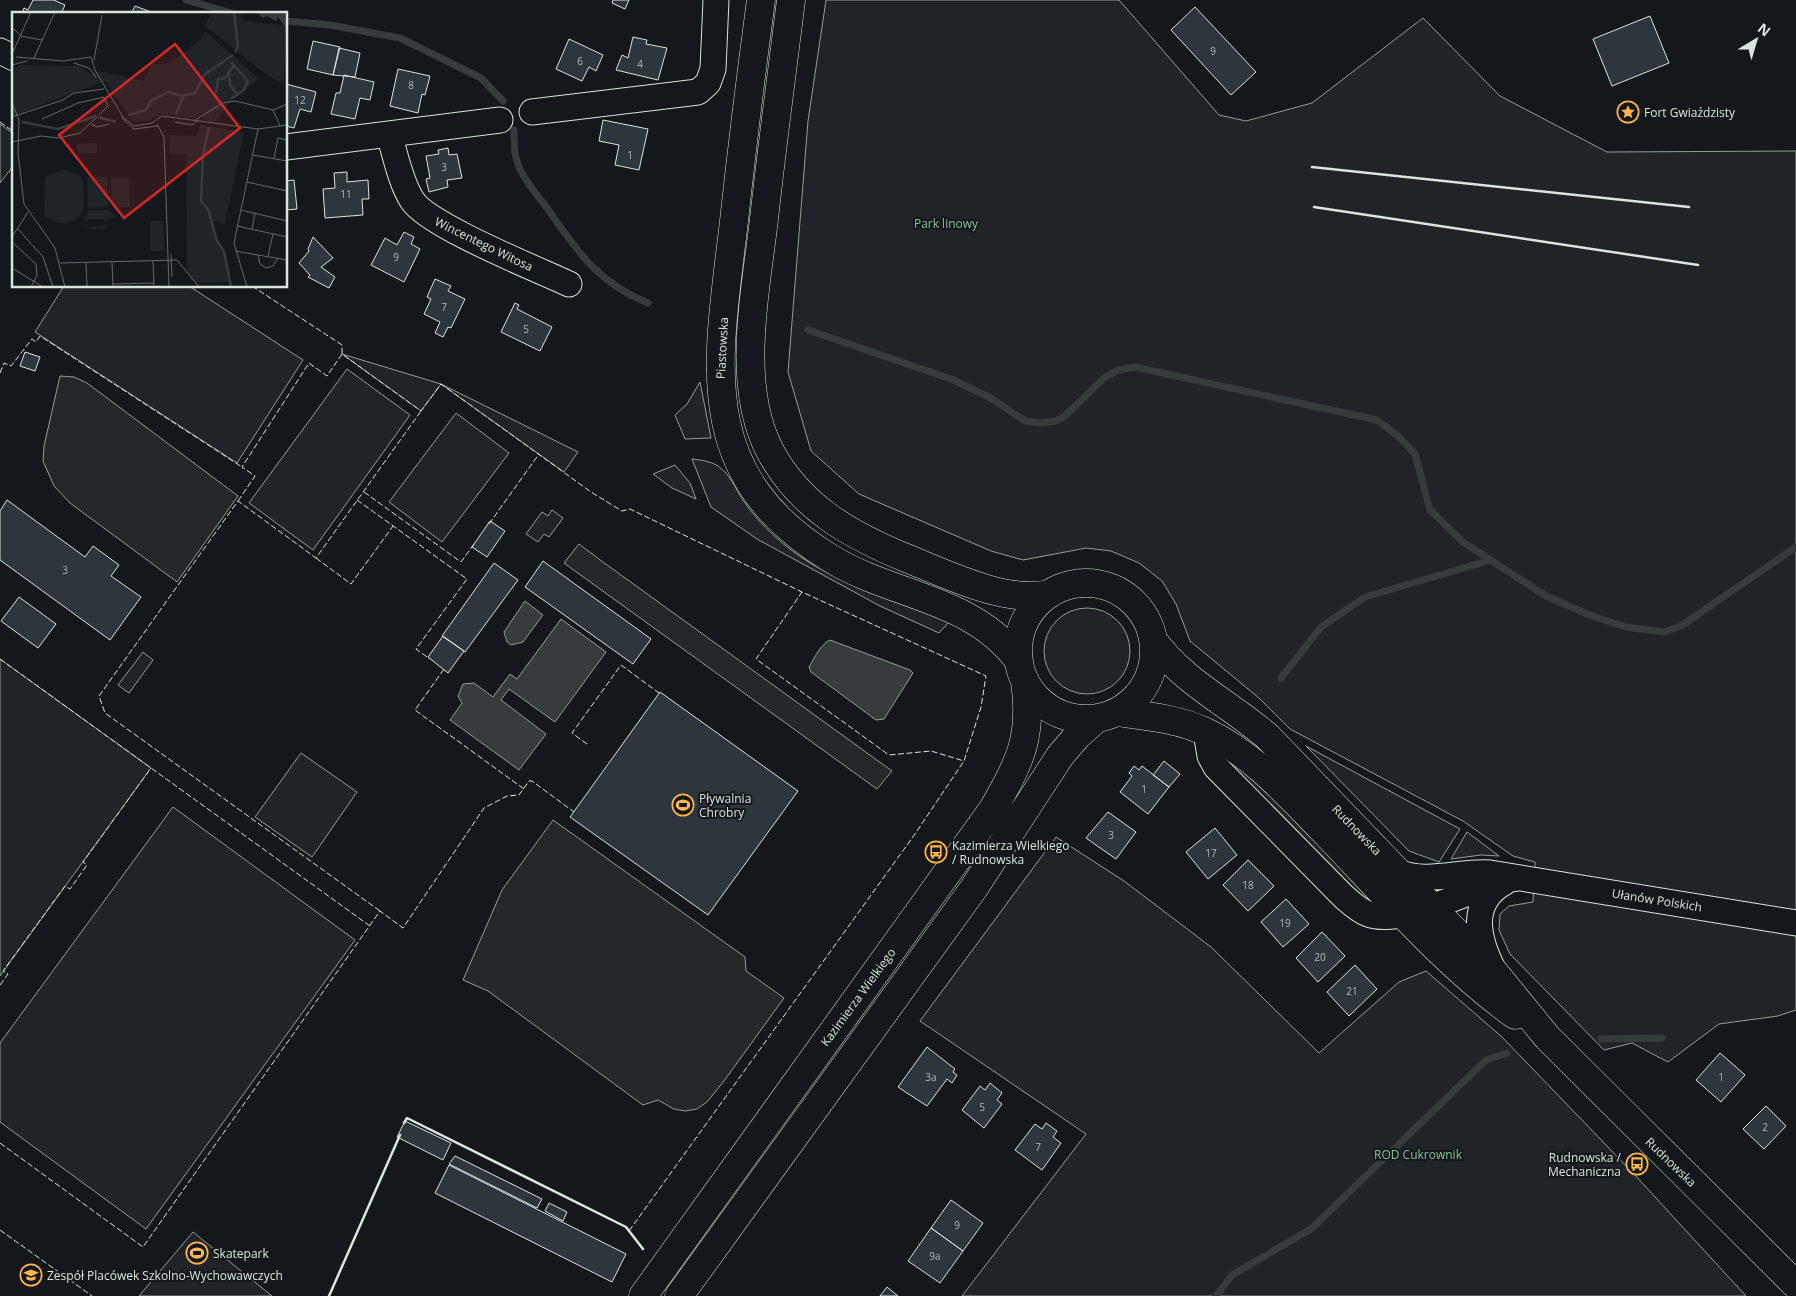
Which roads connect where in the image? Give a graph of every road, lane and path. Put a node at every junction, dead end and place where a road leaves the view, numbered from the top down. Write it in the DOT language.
graph roads {
  1 [pos="716,0"];
  2 [pos="761,0"];
  3 [pos="791,0"];
  4 [pos="0,50"];
  5 [pos="12,57"];
  6 [pos="532,112"];
  7 [pos="500,120"];
  8 [pos="389,135"];
  9 [pos="288,147"];
  10 [pos="569,284"];
  11 [pos="1049,594"];
  12 [pos="1153,640"];
  13 [pos="1022,671"];
  14 [pos="1107,715"];
  15 [pos="1396,872"];
  16 [pos="1518,878"];
  17 [pos="1417,910"];
  18 [pos="1796,923"];
  19 [pos="1494,972"];
  20 [pos="1547,1037"];
  21 [pos="1796,1285"];
  22 [pos="644,1296"];
  23 [pos="679,1296"];
  1 -- 6 [label="street"];
  2 -- 13 [label="main road, Piastowska"];
  3 -- 11 [label="main road"];
  4 -- 5 [label="street"];
  7 -- 8 [label="street"];
  8 -- 9 [label="street"];
  8 -- 10 [label="street, Wincentego Witosa"];
  11 -- 12 [label="main road"];
  11 -- 13 [label="main road"];
  12 -- 14 [label="main road"];
  12 -- 15 [label="main road, Rudnowska"];
  13 -- 14 [label="main road"];
  13 -- 22 [label="main road, Kazimierza Wielkiego"];
  14 -- 17 [label="main road, Rudnowska"];
  14 -- 23 [label="main road"];
  15 -- 16 [label="street, Ułanów Polskich"];
  15 -- 17 [label="main road, Rudnowska"];
  16 -- 17 [label="street, Ułanów Polskich"];
  16 -- 18 [label="street, Ułanów Polskich"];
  16 -- 19 [label="street"];
  17 -- 19 [label="main road, Rudnowska"];
  17 -- 20 [label="main road, Rudnowska"];
  19 -- 20 [label="main road, Rudnowska"];
  20 -- 21 [label="main road, Rudnowska"];
}
